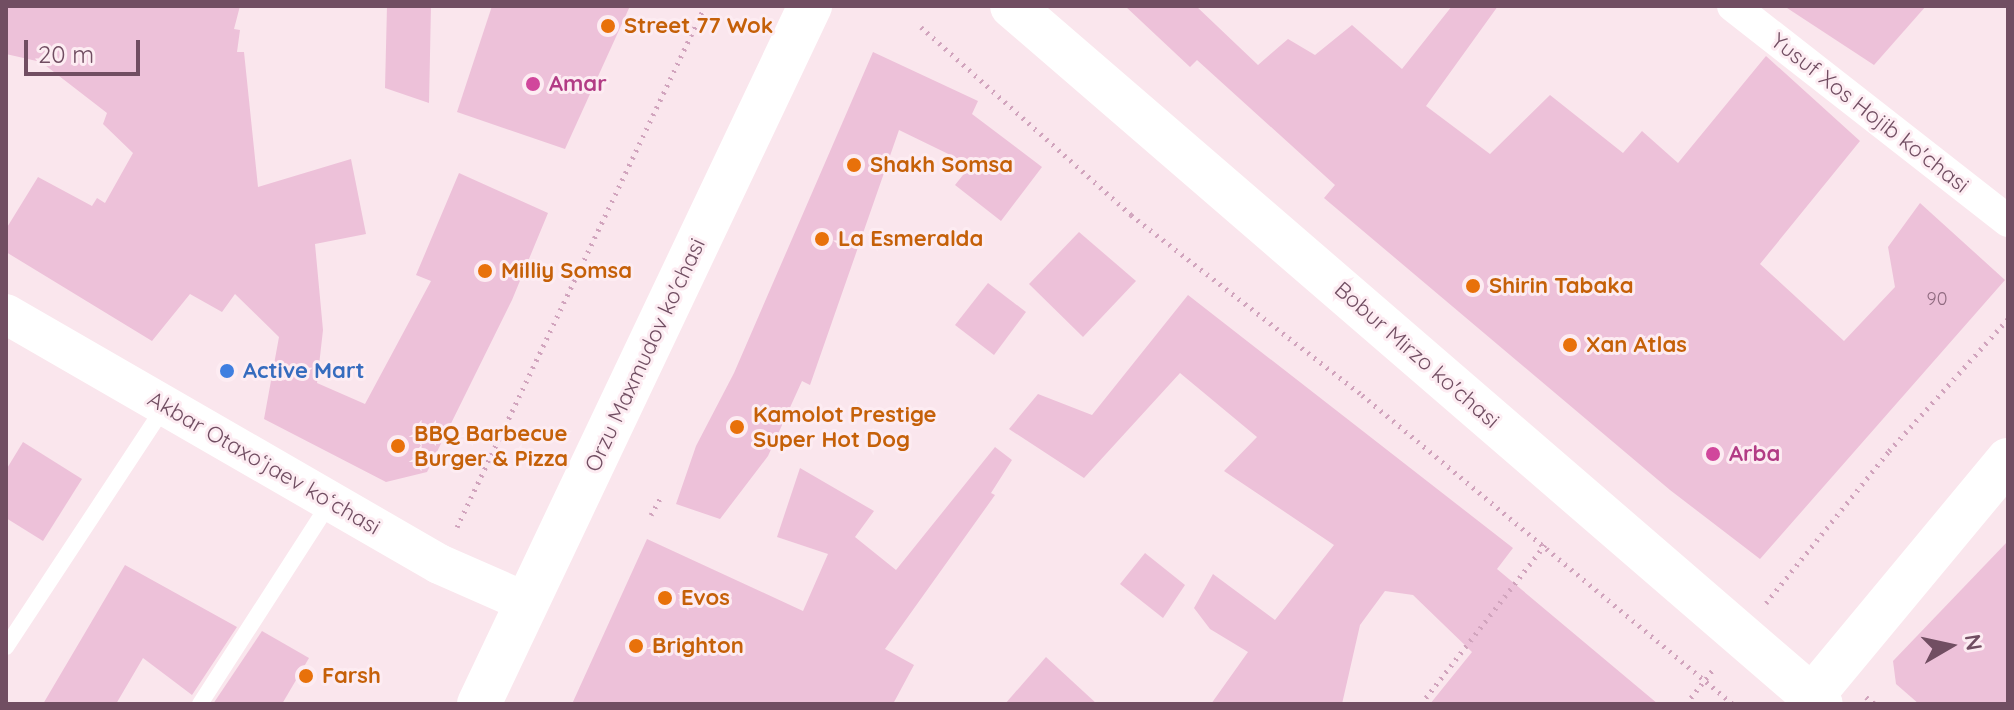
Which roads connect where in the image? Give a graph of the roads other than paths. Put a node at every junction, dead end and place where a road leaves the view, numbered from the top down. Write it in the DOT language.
graph roads {
  1 [pos="810,6"];
  2 [pos="1012,6"];
  3 [pos="1733,6"];
  4 [pos="2008,221"];
  5 [pos="6,314"];
  6 [pos="165,405"];
  7 [pos="2008,460"];
  8 [pos="331,501"];
  9 [pos="528,603"];
  10 [pos="6,647"];
  11 [pos="1816,700"];
  12 [pos="200,704"];
  13 [pos="479,704"];
  1 -- 9 [label="main road, Orzu Maxmudov ko'chasi"];
  2 -- 11 [label="main road, Bobur Mirzo ko'chasi"];
  3 -- 4 [label="street, Yusuf Xos Hojib ko'chasi"];
  5 -- 6 [label="street, Akbar Otaxo‘jaev ko‘chasi"];
  6 -- 8 [label="street, Akbar Otaxo‘jaev ko‘chasi"];
  6 -- 10 [label="lane"];
  7 -- 11 [label="main road"];
  8 -- 9 [label="street, Akbar Otaxo‘jaev ko‘chasi"];
  8 -- 12 [label="lane"];
  9 -- 13 [label="main road, Orzu Maxmudov ko'chasi"];
}
